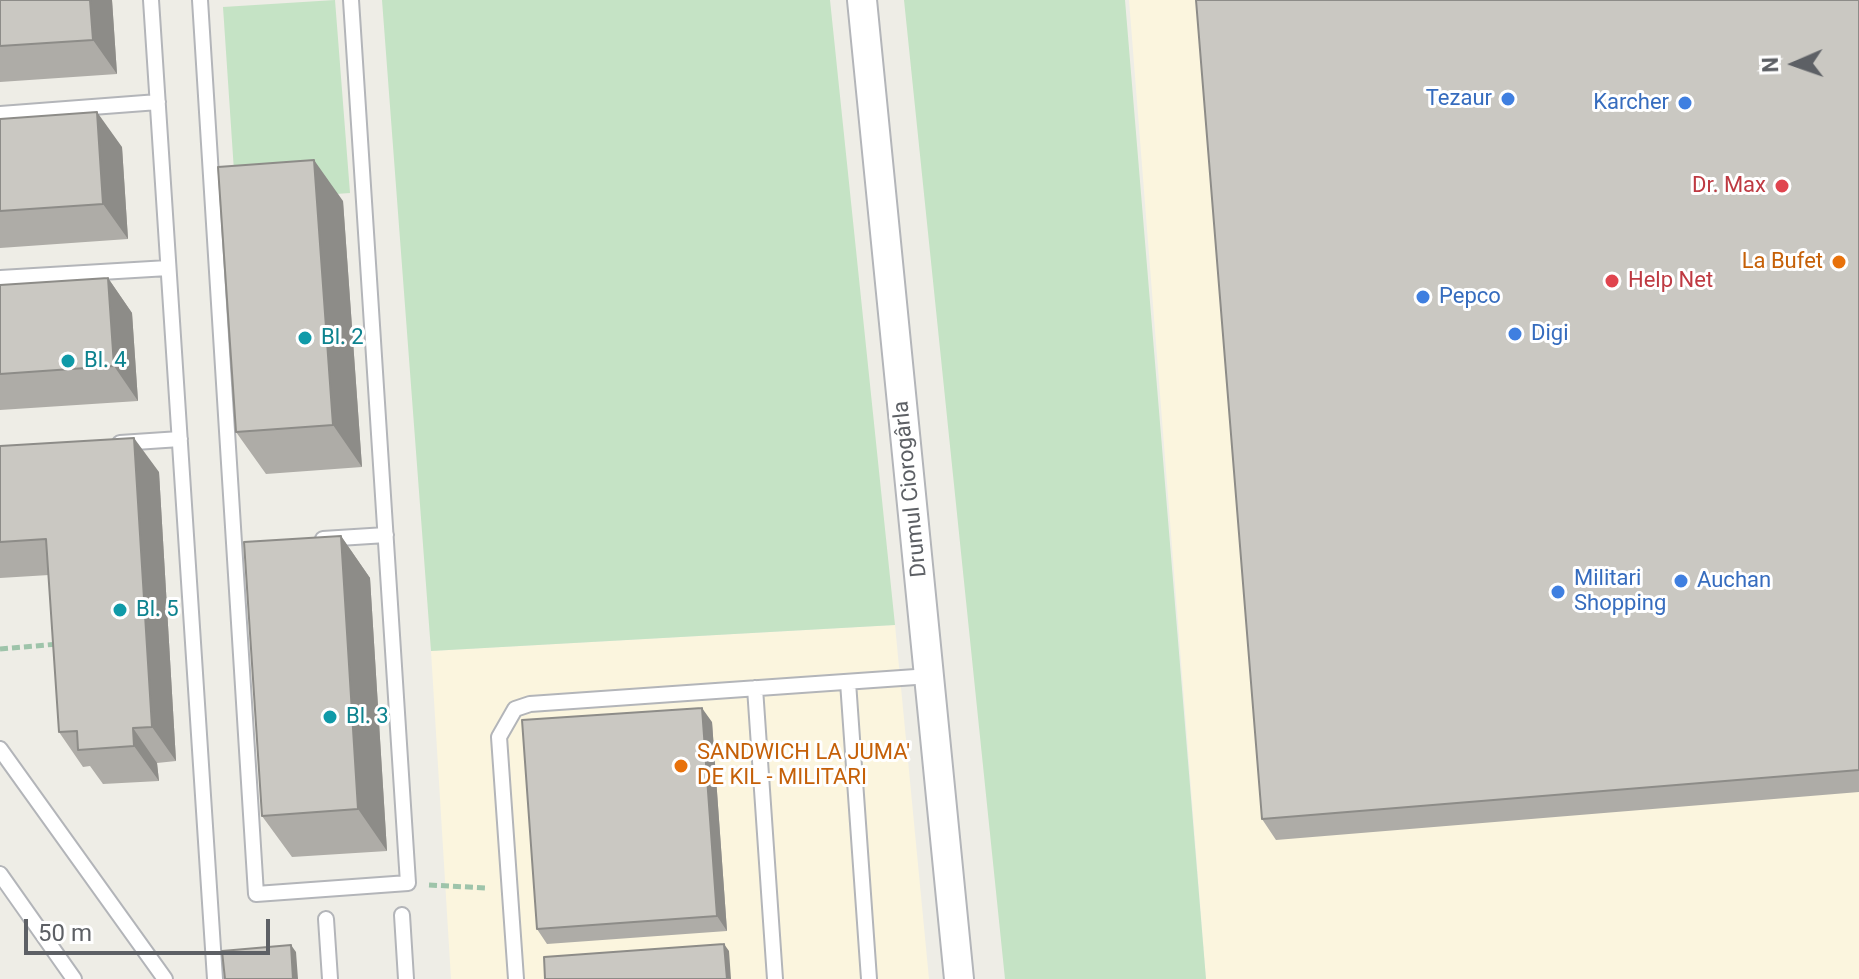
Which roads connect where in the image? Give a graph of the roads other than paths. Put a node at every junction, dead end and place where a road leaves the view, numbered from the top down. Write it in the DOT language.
graph roads {
  1 [pos="151,0"];
  2 [pos="200,0"];
  3 [pos="351,0"];
  4 [pos="862,0"];
  5 [pos="158,102"];
  6 [pos="0,114"];
  7 [pos="168,268"];
  8 [pos="0,278"];
  9 [pos="180,439"];
  10 [pos="105,444"];
  11 [pos="386,535"];
  12 [pos="310,540"];
  13 [pos="930,676"];
  14 [pos="848,682"];
  15 [pos="755,688"];
  16 [pos="0,749"];
  17 [pos="0,874"];
  18 [pos="402,915"];
  19 [pos="326,919"];
  20 [pos="74,979"];
  21 [pos="165,979"];
  22 [pos="215,979"];
  23 [pos="330,979"];
  24 [pos="406,979"];
  25 [pos="516,979"];
  26 [pos="775,979"];
  27 [pos="869,979"];
  28 [pos="959,979"];
  1 -- 5 [label="lane"];
  2 -- 11 [label="lane"];
  3 -- 11 [label="lane"];
  4 -- 13 [label="street, Drumul Ciorogârla"];
  5 -- 6 [label="lane"];
  5 -- 7 [label="lane"];
  7 -- 8 [label="lane"];
  7 -- 9 [label="lane"];
  9 -- 10 [label="lane"];
  9 -- 22 [label="lane"];
  11 -- 12 [label="lane"];
  13 -- 14 [label="lane"];
  13 -- 28 [label="street, Drumul Ciorogârla"];
  14 -- 15 [label="lane"];
  14 -- 27 [label="lane"];
  15 -- 25 [label="lane"];
  15 -- 26 [label="lane"];
  16 -- 21 [label="lane"];
  17 -- 20 [label="lane"];
  18 -- 24 [label="lane"];
  19 -- 23 [label="lane"];
}
